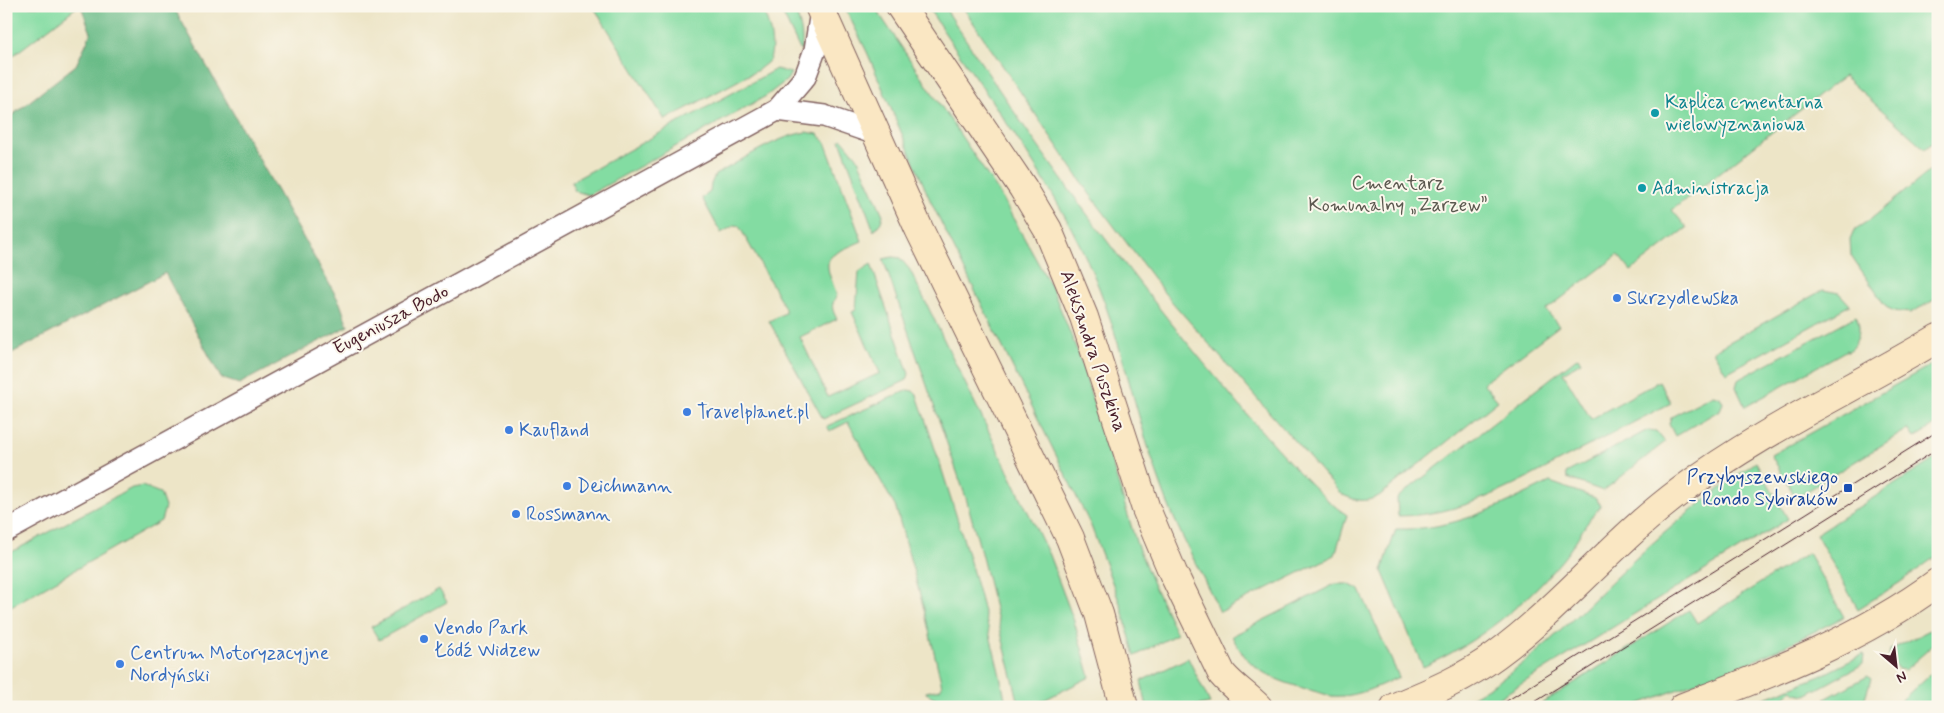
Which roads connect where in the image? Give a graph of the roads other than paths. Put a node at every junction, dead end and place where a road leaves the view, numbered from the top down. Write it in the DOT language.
graph roads {
  1 [pos="900,6"];
  2 [pos="820,9"];
  3 [pos="777,110"];
  4 [pos="876,134"];
  5 [pos="1938,338"];
  6 [pos="6,531"];
  7 [pos="1938,582"];
  8 [pos="1124,707"];
  9 [pos="1258,707"];
  10 [pos="1395,707"];
  11 [pos="1683,707"];
  1 -- 9 [label="main road, Aleksandra Puszkina"];
  2 -- 3 [label="street, Eugeniusza Bodo"];
  2 -- 4 [label="main road"];
  3 -- 4 [label="street"];
  3 -- 6 [label="street, Eugeniusza Bodo"];
  4 -- 8 [label="main road"];
  5 -- 10 [label="main road"];
  7 -- 11 [label="main road"];
}
